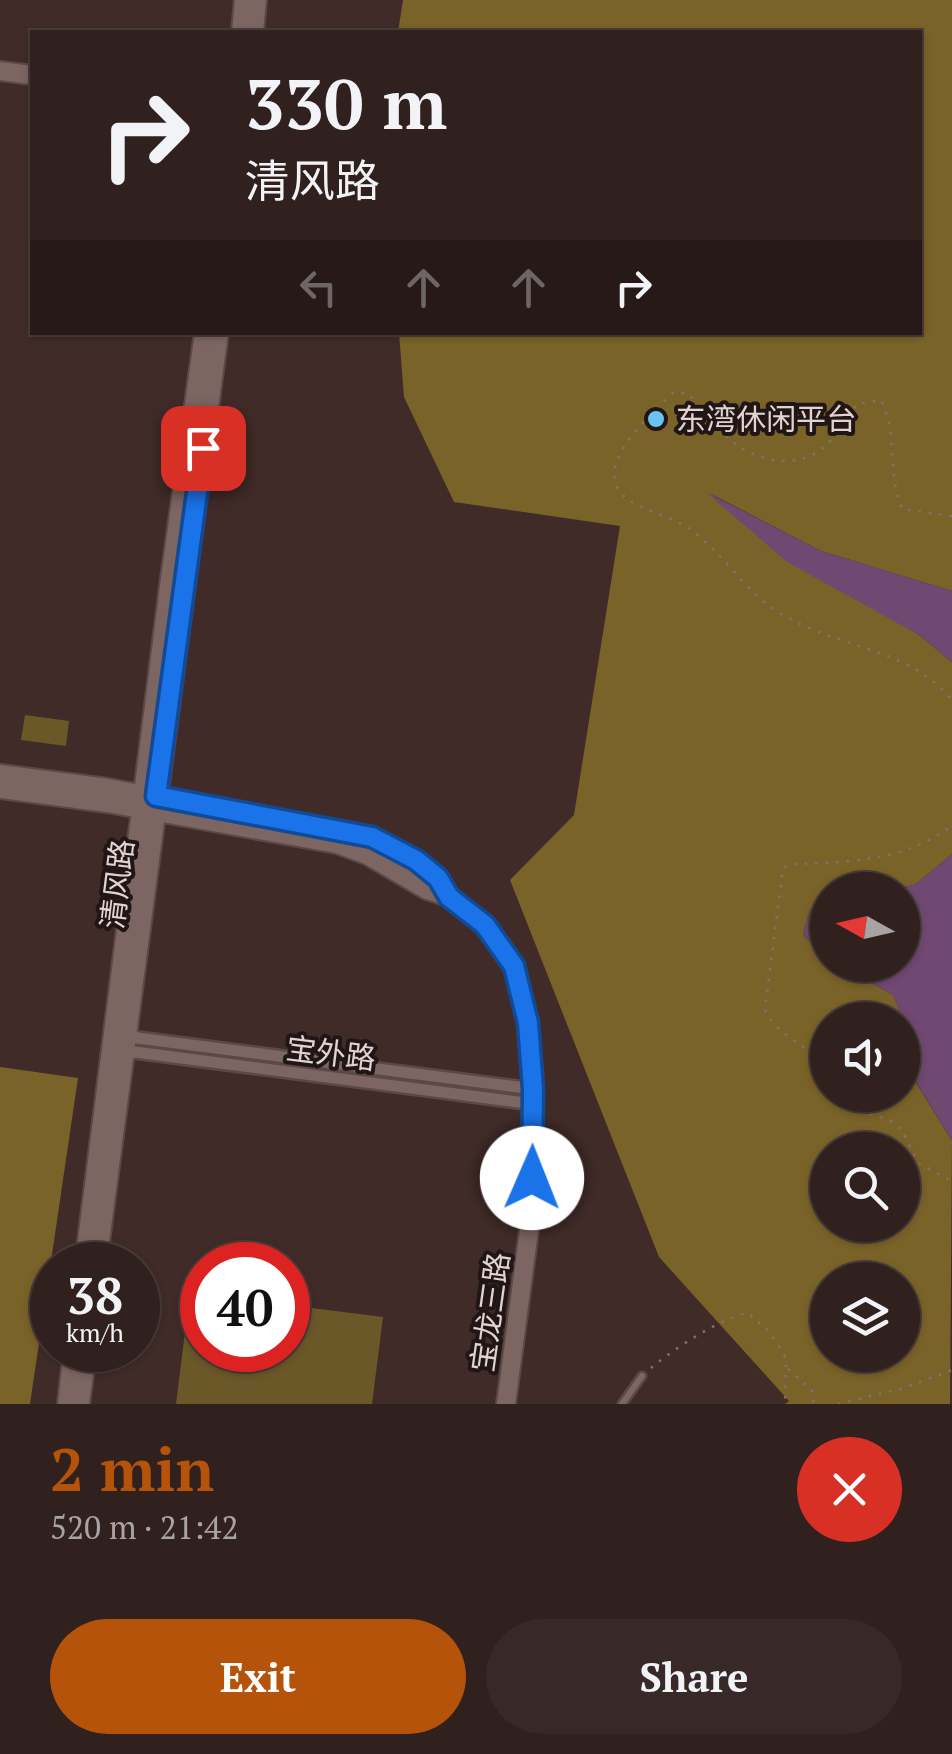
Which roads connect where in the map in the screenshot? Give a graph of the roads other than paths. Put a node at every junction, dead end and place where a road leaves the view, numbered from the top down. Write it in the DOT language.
graph roads {
  1 [pos="244,0"];
  2 [pos="257,0"];
  3 [pos="241,30"];
  4 [pos="254,30"];
  5 [pos="0,70"];
  6 [pos="30,75"];
  7 [pos="204,335"];
  8 [pos="219,335"];
  9 [pos="0,774"];
  10 [pos="0,789"];
  11 [pos="149,802"];
  12 [pos="127,1032"];
  13 [pos="124,1055"];
  14 [pos="533,1096"];
  15 [pos="87,1242"];
  16 [pos="101,1242"];
  17 [pos="71,1372"];
  18 [pos="84,1372"];
  19 [pos="642,1376"];
  20 [pos="67,1404"];
  21 [pos="80,1404"];
  22 [pos="506,1404"];
  23 [pos="622,1404"];
  1 -- 3 [label="street"];
  2 -- 4 [label="street"];
  5 -- 6 [label="street"];
  7 -- 11 [label="street, 清风路"];
  8 -- 11 [label="street, 清风路"];
  9 -- 11 [label="street, 宝龙三路"];
  10 -- 11 [label="street, 宝龙三路"];
  11 -- 12 [label="street, 清风路"];
  11 -- 14 [label="street, 宝龙三路"];
  11 -- 15 [label="street, 清风路"];
  12 -- 13 [label="street, 清风路"];
  12 -- 14 [label="street, 宝外路"];
  13 -- 14 [label="street, 宝外路"];
  13 -- 16 [label="street, 清风路"];
  14 -- 22 [label="street, 宝龙三路"];
  17 -- 20 [label="street"];
  18 -- 21 [label="street"];
  19 -- 23 [label="lane"];
}
